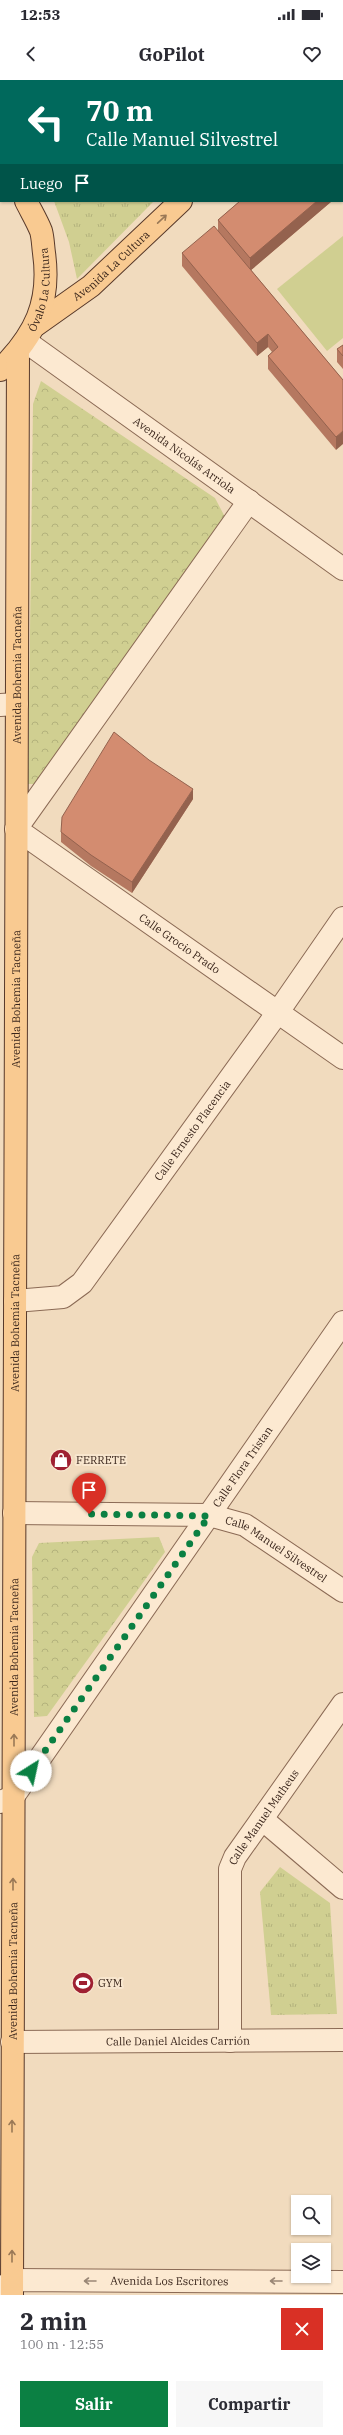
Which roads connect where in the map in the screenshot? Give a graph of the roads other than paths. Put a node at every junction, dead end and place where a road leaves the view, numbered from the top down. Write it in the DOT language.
graph roads {
  1 [pos="26,202"];
  2 [pos="180,202"];
  3 [pos="26,339"];
  4 [pos="0,370"];
  5 [pos="250,501"];
  6 [pos="343,569"];
  7 [pos="8,704"];
  8 [pos="16,829"];
  9 [pos="343,918"];
  10 [pos="278,1012"];
  11 [pos="343,1058"];
  12 [pos="15,1302"];
  13 [pos="343,1322"];
  14 [pos="14,1513"];
  15 [pos="209,1516"];
  16 [pos="343,1591"];
  17 [pos="343,1704"];
  18 [pos="7,1799"];
  19 [pos="262,1819"];
  20 [pos="343,1888"];
  21 [pos="343,2040"];
  22 [pos="230,2041"];
  23 [pos="12,2042"];
  24 [pos="343,2282"];
  25 [pos="8,2289"];
  1 -- 3 [label="main road, Óvalo La Cultura"];
  3 -- 2 [label="main road, Avenida La Cultura, one-way"];
  3 -- 4 [label="main road, Óvalo La Cultura"];
  3 -- 5 [label="street, Avenida Nicolás Arriola"];
  3 -- 7 [label="main road, Avenida Bohemia Tacneña"];
  5 -- 6 [label="street, Avenida Nicolás Arriola"];
  5 -- 8 [label="street"];
  7 -- 8 [label="main road, Avenida Bohemia Tacneña"];
  8 -- 10 [label="street, Calle Grocio Prado"];
  8 -- 12 [label="main road, Avenida Bohemia Tacneña"];
  9 -- 10 [label="street, Calle Ernesto Placencia"];
  10 -- 11 [label="street, Calle Grocio Prado"];
  10 -- 12 [label="street, Calle Ernesto Placencia"];
  12 -- 14 [label="main road, Avenida Bohemia Tacneña"];
  13 -- 15 [label="street, Calle Flora Tristan"];
  14 -- 15 [label="street, Calle Manuel Silvestrel"];
  18 -- 14 [label="main road, Avenida Bohemia Tacneña, one-way"];
  15 -- 16 [label="street, Calle Manuel Silvestrel"];
  15 -- 18 [label="street, Calle Flora Tristan"];
  17 -- 19 [label="street, Calle Manuel Matheus"];
  23 -- 18 [label="main road, Avenida Bohemia Tacneña, one-way"];
  19 -- 20 [label="street"];
  19 -- 22 [label="street, Calle Manuel Matheus"];
  21 -- 22 [label="street, Calle Daniel Alcides Carrión"];
  22 -- 23 [label="street, Calle Daniel Alcides Carrión"];
  25 -- 23 [label="main road, Avenida Bohemia Tacneña, one-way"];
  24 -- 25 [label="street, Avenida Los Escritores, one-way"];
}
